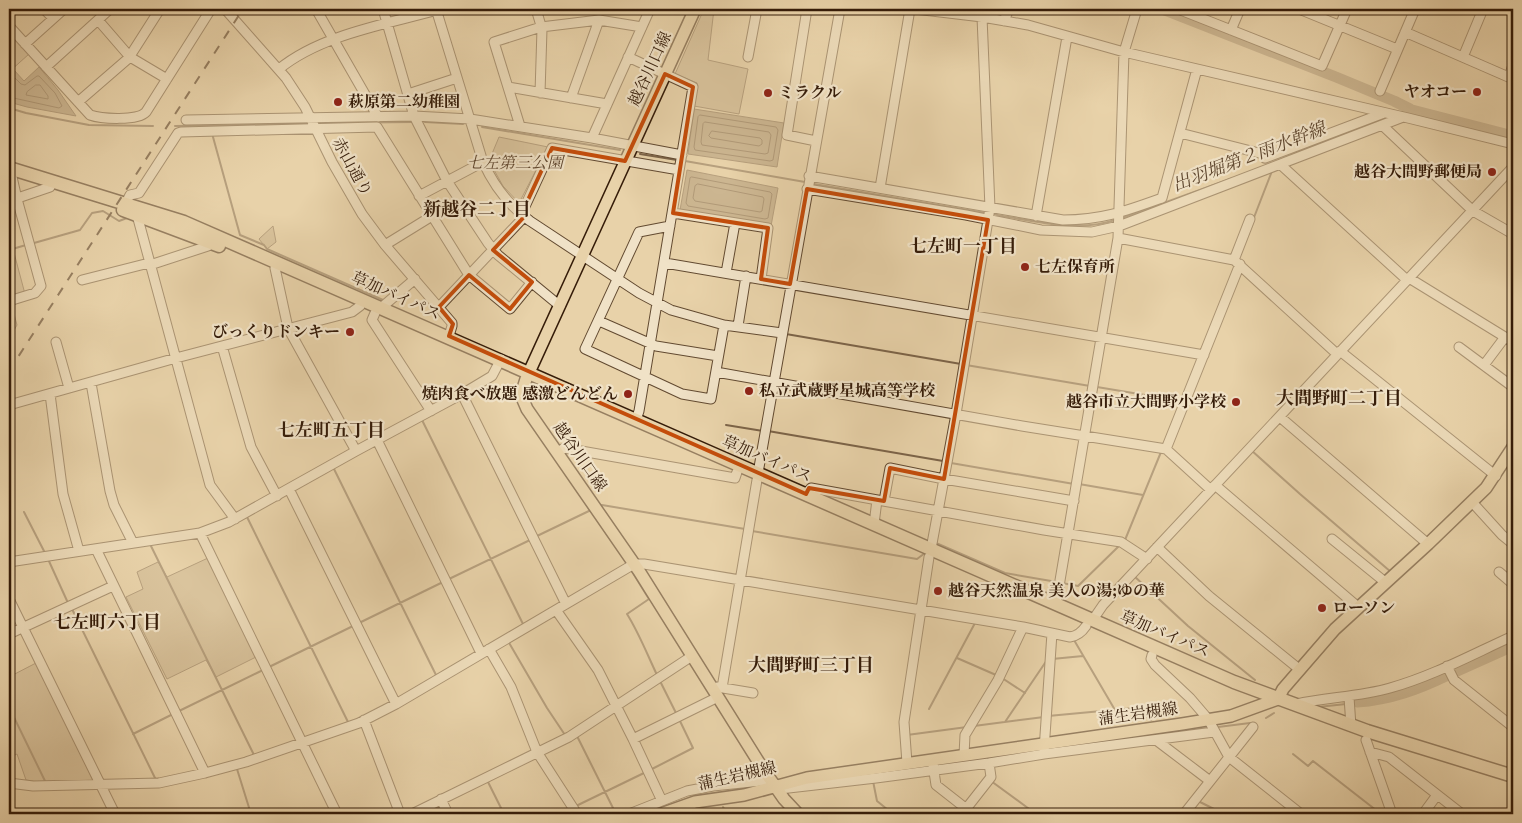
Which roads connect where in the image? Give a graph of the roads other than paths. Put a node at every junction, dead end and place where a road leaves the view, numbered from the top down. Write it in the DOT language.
graph roads {
  1 [pos="44,9"];
  2 [pos="64,9"];
  3 [pos="110,9"];
  4 [pos="160,9"];
  5 [pos="211,9"];
  6 [pos="225,9"];
  7 [pos="316,9"];
  8 [pos="383,9"];
  9 [pos="438,9"];
  10 [pos="536,9"];
  11 [pos="650,9"];
  12 [pos="695,9"];
  13 [pos="757,9"];
  14 [pos="807,9"];
  15 [pos="840,9"];
  16 [pos="910,9"];
  17 [pos="915,9"];
  18 [pos="1009,9"];
  19 [pos="1137,9"];
  20 [pos="1240,9"];
  21 [pos="1299,9"];
  22 [pos="1347,9"];
  23 [pos="1415,9"];
  24 [pos="1483,9"];
  25 [pos="1184,10"];
  26 [pos="982,17"];
  27 [pos="53,18"];
  28 [pos="98,20"];
  29 [pos="599,20"];
  30 [pos="1004,21"];
  31 [pos="386,24"];
  32 [pos="1339,26"];
  33 [pos="541,27"];
  34 [pos="642,27"];
  35 [pos="9,28"];
  36 [pos="1231,30"];
  37 [pos="1405,32"];
  38 [pos="1068,37"];
  39 [pos="334,39"];
  40 [pos="25,44"];
  41 [pos="1397,50"];
  42 [pos="1124,52"];
  43 [pos="130,56"];
  44 [pos="1463,57"];
  45 [pos="628,58"];
  46 [pos="748,58"];
  47 [pos="1513,65"];
  48 [pos="46,67"];
  49 [pos="279,68"];
  50 [pos="1197,69"];
  51 [pos="665,74"];
  52 [pos="458,78"];
  53 [pos="1511,78"];
  54 [pos="167,79"];
  55 [pos="508,87"];
  56 [pos="1380,91"];
  57 [pos="540,93"];
  58 [pos="408,94"];
  59 [pos="571,98"];
  60 [pos="78,102"];
  61 [pos="607,104"];
  62 [pos="1384,113"];
  63 [pos="414,116"];
  64 [pos="378,117"];
  65 [pos="1403,117"];
  66 [pos="311,119"];
  67 [pos="470,119"];
  68 [pos="186,120"];
  69 [pos="1382,125"];
  70 [pos="520,126"];
  71 [pos="315,129"];
  72 [pos="1180,133"];
  73 [pos="592,138"];
  74 [pos="816,141"];
  75 [pos="1513,144"];
  76 [pos="632,145"];
  77 [pos="682,155"];
  78 [pos="625,161"];
  79 [pos="482,162"];
  80 [pos="1281,165"];
  81 [pos="1513,167"];
  82 [pos="679,170"];
  83 [pos="10,173"];
  84 [pos="809,176"];
  85 [pos="447,181"];
  86 [pos="50,187"];
  87 [pos="880,188"];
  88 [pos="807,189"];
  89 [pos="420,196"];
  90 [pos="13,200"];
  91 [pos="126,202"];
  92 [pos="990,208"];
  93 [pos="1472,211"];
  94 [pos="673,213"];
  95 [pos="1119,213"];
  96 [pos="137,215"];
  97 [pos="432,216"];
  98 [pos="522,216"];
  99 [pos="1036,216"];
  100 [pos="1250,219"];
  101 [pos="988,220"];
  102 [pos="735,223"];
  103 [pos="670,226"];
  104 [pos="1119,226"];
  105 [pos="1513,234"];
  106 [pos="1118,238"];
  107 [pos="211,242"];
  108 [pos="385,245"];
  109 [pos="493,250"];
  110 [pos="582,256"];
  111 [pos="1237,262"];
  112 [pos="665,263"];
  113 [pos="150,264"];
  114 [pos="275,268"];
  115 [pos="726,273"];
  116 [pos="469,275"];
  117 [pos="746,276"];
  118 [pos="415,279"];
  119 [pos="618,279"];
  120 [pos="761,279"];
  121 [pos="1408,279"];
  122 [pos="82,280"];
  123 [pos="532,282"];
  124 [pos="790,284"];
  125 [pos="9,301"];
  126 [pos="657,304"];
  127 [pos="360,306"];
  128 [pos="560,306"];
  129 [pos="439,307"];
  130 [pos="379,310"];
  131 [pos="973,315"];
  132 [pos="599,321"];
  133 [pos="724,325"];
  134 [pos="738,326"];
  135 [pos="288,328"];
  136 [pos="782,333"];
  137 [pos="449,336"];
  138 [pos="1102,337"];
  139 [pos="1509,340"];
  140 [pos="56,342"];
  141 [pos="650,344"];
  142 [pos="222,346"];
  143 [pos="1459,347"];
  144 [pos="1339,353"];
  145 [pos="1204,355"];
  146 [pos="718,356"];
  147 [pos="176,358"];
  148 [pos="499,363"];
  149 [pos="1484,366"];
  150 [pos="716,372"];
  151 [pos="528,376"];
  152 [pos="645,377"];
  153 [pos="774,382"];
  154 [pos="91,383"];
  155 [pos="69,388"];
  156 [pos="1513,388"];
  157 [pos="50,394"];
  158 [pos="462,394"];
  159 [pos="9,405"];
  160 [pos="431,411"];
  161 [pos="956,414"];
  162 [pos="1280,416"];
  163 [pos="636,420"];
  164 [pos="1085,436"];
  165 [pos="377,440"];
  166 [pos="1513,447"];
  167 [pos="1166,449"];
  168 [pos="356,451"];
  169 [pos="557,453"];
  170 [pos="737,472"];
  171 [pos="1496,476"];
  172 [pos="757,477"];
  173 [pos="944,479"];
  174 [pos="1213,488"];
  175 [pos="289,489"];
  176 [pos="837,493"];
  177 [pos="806,494"];
  178 [pos="277,496"];
  179 [pos="881,501"];
  180 [pos="1074,501"];
  181 [pos="1472,502"];
  182 [pos="832,505"];
  183 [pos="938,511"];
  184 [pos="235,519"];
  185 [pos="874,524"];
  186 [pos="200,533"];
  187 [pos="1068,533"];
  188 [pos="1332,539"];
  189 [pos="133,543"];
  190 [pos="1428,544"];
  191 [pos="1513,544"];
  192 [pos="1157,547"];
  193 [pos="96,549"];
  194 [pos="79,551"];
  195 [pos="930,553"];
  196 [pos="1147,559"];
  197 [pos="9,562"];
  198 [pos="634,564"];
  199 [pos="1499,572"];
  200 [pos="740,579"];
  201 [pos="1385,582"];
  202 [pos="1513,584"];
  203 [pos="113,586"];
  204 [pos="9,599"];
  205 [pos="566,604"];
  206 [pos="1056,604"];
  207 [pos="1358,607"];
  208 [pos="556,610"];
  209 [pos="922,611"];
  210 [pos="1089,623"];
  211 [pos="1023,627"];
  212 [pos="23,628"];
  213 [pos="1052,633"];
  214 [pos="9,634"];
  215 [pos="1513,636"];
  216 [pos="485,651"];
  217 [pos="1152,655"];
  218 [pos="692,656"];
  219 [pos="1447,666"];
  220 [pos="1299,670"];
  221 [pos="717,690"];
  222 [pos="753,693"];
  223 [pos="1348,697"];
  224 [pos="1278,699"];
  225 [pos="1264,703"];
  226 [pos="396,704"];
  227 [pos="616,704"];
  228 [pos="1292,705"];
  229 [pos="364,720"];
  230 [pos="1208,720"];
  231 [pos="1351,726"];
  232 [pos="1253,727"];
  233 [pos="1513,727"];
  234 [pos="1214,732"];
  235 [pos="633,739"];
  236 [pos="1156,740"];
  237 [pos="1366,740"];
  238 [pos="302,742"];
  239 [pos="1044,749"];
  240 [pos="537,752"];
  241 [pos="1370,752"];
  242 [pos="964,756"];
  243 [pos="1229,757"];
  244 [pos="907,763"];
  245 [pos="989,763"];
  246 [pos="933,765"];
  247 [pos="205,774"];
  248 [pos="1513,776"];
  249 [pos="1210,781"];
  250 [pos="9,783"];
  251 [pos="1513,784"];
  252 [pos="774,785"];
  253 [pos="100,786"];
  254 [pos="1437,795"];
  255 [pos="441,799"];
  256 [pos="662,801"];
  257 [pos="967,812"];
  258 [pos="667,813"];
  259 [pos="115,814"];
  260 [pos="336,814"];
  261 [pos="400,814"];
  262 [pos="412,814"];
  263 [pos="448,814"];
  264 [pos="577,814"];
  265 [pos="629,814"];
  266 [pos="798,814"];
  267 [pos="1186,814"];
  268 [pos="1301,814"];
  269 [pos="1392,814"];
  270 [pos="1423,814"];
  271 [pos="1462,814"];
  1 -- 27 [label="street"];
  2 -- 27 [label="street"];
  3 -- 28 [label="street"];
  4 -- 43 [label="street"];
  5 -- 54 [label="street"];
  6 -- 49 [label="street, 赤山通り"];
  7 -- 39 [label="street"];
  8 -- 31 [label="street"];
  9 -- 31 [label="street"];
  9 -- 52 [label="street"];
  10 -- 33 [label="street"];
  11 -- 34 [label="street"];
  12 -- 51 [label="main road, 越谷川口線"];
  13 -- 46 [label="street"];
  14 -- 74 [label="street"];
  15 -- 74 [label="street"];
  16 -- 87 [label="street"];
  17 -- 26 [label="street"];
  18 -- 30 [label="street"];
  19 -- 42 [label="street"];
  20 -- 36 [label="street"];
  21 -- 32 [label="street"];
  22 -- 32 [label="street"];
  23 -- 37 [label="street"];
  24 -- 44 [label="street"];
  25 -- 36 [label="street"];
  26 -- 30 [label="street"];
  26 -- 92 [label="street"];
  27 -- 40 [label="street"];
  28 -- 43 [label="street"];
  28 -- 48 [label="street"];
  29 -- 33 [label="street"];
  29 -- 34 [label="street"];
  29 -- 59 [label="street"];
  30 -- 38 [label="street"];
  31 -- 39 [label="street"];
  31 -- 58 [label="street"];
  32 -- 36 [label="street"];
  32 -- 41 [label="street"];
  33 -- 55 [label="street"];
  33 -- 57 [label="street"];
  34 -- 45 [label="street"];
  35 -- 40 [label="street"];
  37 -- 41 [label="street"];
  37 -- 44 [label="street"];
  38 -- 42 [label="street"];
  38 -- 99 [label="street"];
  39 -- 49 [label="street"];
  39 -- 64 [label="street"];
  40 -- 48 [label="street"];
  41 -- 56 [label="street"];
  42 -- 50 [label="street"];
  42 -- 95 [label="street"];
  43 -- 54 [label="street"];
  43 -- 60 [label="street"];
  44 -- 53 [label="street"];
  45 -- 51 [label="street"];
  45 -- 61 [label="street"];
  47 -- 53 [label="street"];
  48 -- 60 [label="street"];
  49 -- 66 [label="street, 赤山通り"];
  50 -- 62 [label="street"];
  50 -- 72 [label="street"];
  51 -- 76 [label="main road, 越谷川口線"];
  51 -- 77 [label="street"];
  52 -- 58 [label="street"];
  52 -- 67 [label="street"];
  54 -- 60 [label="street"];
  55 -- 57 [label="street"];
  55 -- 70 [label="street"];
  57 -- 59 [label="street"];
  58 -- 63 [label="street"];
  59 -- 61 [label="street"];
  61 -- 73 [label="street"];
  62 -- 65 [label="street"];
  62 -- 72 [label="street"];
  63 -- 64 [label="street"];
  63 -- 67 [label="street"];
  63 -- 85 [label="street"];
  64 -- 66 [label="street"];
  65 -- 69 [label="street"];
  65 -- 75 [label="street"];
  66 -- 68 [label="street"];
  66 -- 71 [label="street, 赤山通り"];
  67 -- 70 [label="street"];
  67 -- 79 [label="street"];
  69 -- 80 [label="street"];
  69 -- 93 [label="street"];
  70 -- 73 [label="street"];
  71 -- 89 [label="street"];
  71 -- 91 [label="street"];
  71 -- 108 [label="street, 赤山通り"];
  72 -- 95 [label="street"];
  73 -- 76 [label="street"];
  74 -- 84 [label="street"];
  76 -- 77 [label="street"];
  76 -- 78 [label="main road, 越谷川口線"];
  77 -- 82 [label="street"];
  78 -- 82 [label="street"];
  78 -- 98 [label="street"];
  78 -- 110 [label="main road, 越谷川口線"];
  79 -- 85 [label="street"];
  79 -- 98 [label="street"];
  80 -- 104 [label="street"];
  80 -- 121 [label="street"];
  81 -- 93 [label="street"];
  82 -- 94 [label="street"];
  83 -- 86 [label="highway, 草加バイパス"];
  83 -- 90 [label="street"];
  83 -- 91 [label="highway, 草加バイパス"];
  84 -- 87 [label="street"];
  84 -- 88 [label="street"];
  85 -- 89 [label="street"];
  85 -- 109 [label="street"];
  86 -- 90 [label="street"];
  86 -- 96 [label="highway, 草加バイパス"];
  87 -- 92 [label="street"];
  88 -- 101 [label="street"];
  88 -- 124 [label="street"];
  89 -- 97 [label="street"];
  90 -- 125 [label="street"];
  91 -- 130 [label="highway, 草加バイパス"];
  92 -- 99 [label="street"];
  92 -- 101 [label="street"];
  93 -- 105 [label="street"];
  93 -- 121 [label="street"];
  94 -- 102 [label="street"];
  94 -- 103 [label="street"];
  95 -- 99 [label="street"];
  95 -- 104 [label="street"];
  96 -- 107 [label="highway, 草加バイパス"];
  96 -- 113 [label="street"];
  97 -- 108 [label="street"];
  97 -- 116 [label="street"];
  98 -- 109 [label="street"];
  98 -- 110 [label="street"];
  100 -- 111 [label="street"];
  101 -- 104 [label="street"];
  101 -- 131 [label="street"];
  102 -- 115 [label="street"];
  102 -- 120 [label="street"];
  103 -- 112 [label="street"];
  103 -- 119 [label="street"];
  104 -- 106 [label="street"];
  106 -- 111 [label="street"];
  106 -- 138 [label="street"];
  107 -- 113 [label="street"];
  107 -- 114 [label="highway, 草加バイパス"];
  108 -- 118 [label="street, 赤山通り"];
  109 -- 116 [label="street"];
  109 -- 123 [label="street"];
  110 -- 119 [label="street"];
  110 -- 128 [label="main road, 越谷川口線"];
  111 -- 144 [label="street"];
  111 -- 145 [label="street"];
  112 -- 115 [label="street"];
  112 -- 126 [label="street"];
  113 -- 122 [label="street"];
  113 -- 147 [label="street"];
  114 -- 127 [label="highway, 草加バイパス"];
  114 -- 135 [label="street"];
  115 -- 117 [label="street"];
  116 -- 123 [label="street"];
  116 -- 129 [label="street"];
  117 -- 120 [label="street"];
  117 -- 134 [label="street"];
  118 -- 129 [label="street, 赤山通り"];
  118 -- 130 [label="street"];
  119 -- 126 [label="street"];
  119 -- 132 [label="street"];
  120 -- 124 [label="street"];
  121 -- 139 [label="street"];
  121 -- 144 [label="street"];
  123 -- 128 [label="street"];
  124 -- 131 [label="street"];
  124 -- 136 [label="street"];
  126 -- 133 [label="street"];
  126 -- 141 [label="street"];
  127 -- 130 [label="highway, 草加バイパス"];
  127 -- 135 [label="street"];
  128 -- 151 [label="main road, 越谷川口線"];
  129 -- 137 [label="street, 赤山通り"];
  130 -- 137 [label="highway, 草加バイパス"];
  130 -- 148 [label="highway, 草加バイパス"];
  130 -- 160 [label="street"];
  131 -- 138 [label="street"];
  131 -- 161 [label="street"];
  132 -- 141 [label="street"];
  132 -- 152 [label="street"];
  133 -- 134 [label="street"];
  133 -- 146 [label="street"];
  134 -- 136 [label="street"];
  135 -- 142 [label="street"];
  135 -- 168 [label="street"];
  136 -- 153 [label="street"];
  137 -- 148 [label="highway, 草加バイパス"];
  138 -- 145 [label="street"];
  138 -- 164 [label="street"];
  139 -- 149 [label="street"];
  140 -- 155 [label="street"];
  141 -- 146 [label="street"];
  141 -- 152 [label="street"];
  142 -- 147 [label="street"];
  142 -- 178 [label="street"];
  143 -- 149 [label="street"];
  144 -- 162 [label="street"];
  144 -- 171 [label="street"];
  145 -- 167 [label="street"];
  146 -- 150 [label="street"];
  147 -- 154 [label="street"];
  147 -- 184 [label="street"];
  148 -- 151 [label="highway, 草加バイパス"];
  148 -- 158 [label="street"];
  149 -- 156 [label="street"];
  150 -- 152 [label="street"];
  150 -- 153 [label="street"];
  151 -- 163 [label="highway, 草加バイパス"];
  151 -- 169 [label="main road, 越谷川口線"];
  151 -- 170 [label="highway, 草加バイパス"];
  152 -- 163 [label="street"];
  153 -- 161 [label="street"];
  153 -- 172 [label="street"];
  154 -- 155 [label="street"];
  154 -- 189 [label="street"];
  155 -- 157 [label="street"];
  157 -- 159 [label="street"];
  157 -- 194 [label="street"];
  158 -- 160 [label="street"];
  158 -- 205 [label="street"];
  160 -- 165 [label="street"];
  161 -- 164 [label="street"];
  161 -- 173 [label="street"];
  162 -- 174 [label="street"];
  162 -- 190 [label="street"];
  163 -- 172 [label="highway, 草加バイパス"];
  164 -- 167 [label="street"];
  164 -- 180 [label="street"];
  165 -- 168 [label="street"];
  165 -- 216 [label="street"];
  166 -- 171 [label="main road"];
  167 -- 174 [label="street"];
  168 -- 175 [label="street"];
  169 -- 170 [label="street"];
  169 -- 198 [label="main road, 越谷川口線"];
  170 -- 172 [label="highway, 草加バイパス"];
  171 -- 181 [label="main road"];
  172 -- 177 [label="highway, 草加バイパス"];
  172 -- 195 [label="highway, 草加バイパス"];
  172 -- 200 [label="street"];
  173 -- 179 [label="street"];
  173 -- 180 [label="street"];
  173 -- 183 [label="street"];
  174 -- 192 [label="street"];
  174 -- 207 [label="street"];
  175 -- 178 [label="street"];
  175 -- 226 [label="street"];
  176 -- 177 [label="street"];
  176 -- 179 [label="street"];
  176 -- 182 [label="street"];
  177 -- 182 [label="highway, 草加バイパス"];
  178 -- 184 [label="street"];
  179 -- 183 [label="street"];
  179 -- 185 [label="street"];
  180 -- 187 [label="street"];
  181 -- 190 [label="main road"];
  181 -- 191 [label="street"];
  182 -- 185 [label="highway, 草加バイパス"];
  183 -- 187 [label="street"];
  183 -- 195 [label="street"];
  184 -- 186 [label="street"];
  185 -- 195 [label="highway, 草加バイパス"];
  186 -- 189 [label="street"];
  186 -- 238 [label="street"];
  187 -- 196 [label="street"];
  187 -- 206 [label="street"];
  188 -- 201 [label="street"];
  189 -- 193 [label="street"];
  190 -- 201 [label="main road"];
  192 -- 196 [label="street"];
  192 -- 220 [label="street"];
  193 -- 194 [label="street"];
  193 -- 203 [label="street"];
  194 -- 197 [label="street"];
  195 -- 206 [label="highway, 草加バイパス"];
  195 -- 209 [label="street"];
  195 -- 210 [label="highway, 草加バイパス"];
  196 -- 210 [label="street"];
  198 -- 200 [label="street"];
  198 -- 205 [label="street"];
  198 -- 218 [label="main road, 越谷川口線"];
  199 -- 202 [label="street"];
  200 -- 209 [label="street"];
  200 -- 221 [label="street"];
  201 -- 207 [label="main road"];
  203 -- 212 [label="street"];
  203 -- 247 [label="street"];
  204 -- 212 [label="street"];
  205 -- 208 [label="street"];
  206 -- 210 [label="highway, 草加バイパス"];
  207 -- 220 [label="main road"];
  208 -- 216 [label="street"];
  208 -- 227 [label="street"];
  209 -- 211 [label="street"];
  209 -- 244 [label="street"];
  210 -- 213 [label="street"];
  210 -- 217 [label="highway, 草加バイパス"];
  210 -- 224 [label="highway, 草加バイパス"];
  211 -- 213 [label="street"];
  211 -- 242 [label="street"];
  212 -- 214 [label="street"];
  212 -- 253 [label="street"];
  213 -- 239 [label="street"];
  215 -- 219 [label="street"];
  216 -- 226 [label="street"];
  216 -- 240 [label="street"];
  217 -- 225 [label="highway, 草加バイパス"];
  217 -- 230 [label="street"];
  218 -- 221 [label="main road, 越谷川口線"];
  218 -- 227 [label="street"];
  219 -- 223 [label="street"];
  219 -- 233 [label="street"];
  220 -- 224 [label="main road"];
  221 -- 222 [label="street"];
  221 -- 235 [label="street"];
  221 -- 252 [label="main road, 越谷川口線"];
  223 -- 228 [label="street"];
  223 -- 231 [label="street"];
  224 -- 225 [label="main road, 蒲生岩槻線"];
  224 -- 228 [label="highway, 草加バイパス"];
  225 -- 230 [label="main road, 蒲生岩槻線"];
  225 -- 237 [label="highway, 草加バイパス"];
  226 -- 229 [label="street"];
  227 -- 235 [label="street"];
  227 -- 240 [label="street"];
  228 -- 231 [label="highway, 草加バイパス"];
  229 -- 238 [label="street"];
  229 -- 261 [label="street"];
  230 -- 234 [label="street"];
  230 -- 239 [label="main road, 蒲生岩槻線"];
  231 -- 248 [label="highway, 草加バイパス"];
  232 -- 243 [label="street"];
  234 -- 236 [label="street"];
  234 -- 243 [label="street"];
  235 -- 256 [label="street"];
  236 -- 239 [label="street"];
  236 -- 249 [label="street"];
  237 -- 241 [label="street"];
  237 -- 251 [label="highway, 草加バイパス"];
  238 -- 247 [label="street"];
  238 -- 260 [label="street"];
  239 -- 242 [label="main road, 蒲生岩槻線"];
  239 -- 245 [label="street"];
  240 -- 255 [label="street"];
  240 -- 264 [label="street"];
  241 -- 254 [label="street"];
  241 -- 269 [label="street"];
  242 -- 246 [label="main road, 蒲生岩槻線"];
  243 -- 249 [label="street"];
  243 -- 268 [label="street"];
  244 -- 246 [label="main road, 蒲生岩槻線"];
  244 -- 252 [label="main road, 蒲生岩槻線"];
  245 -- 246 [label="street"];
  245 -- 257 [label="street"];
  246 -- 252 [label="street"];
  246 -- 257 [label="street"];
  247 -- 253 [label="street"];
  249 -- 267 [label="street"];
  250 -- 253 [label="street"];
  252 -- 256 [label="street"];
  252 -- 258 [label="main road, 蒲生岩槻線"];
  252 -- 266 [label="main road, 越谷川口線"];
  253 -- 259 [label="street"];
  254 -- 270 [label="street"];
  254 -- 271 [label="street"];
  255 -- 262 [label="street"];
  255 -- 263 [label="street"];
  256 -- 265 [label="street"];
}
